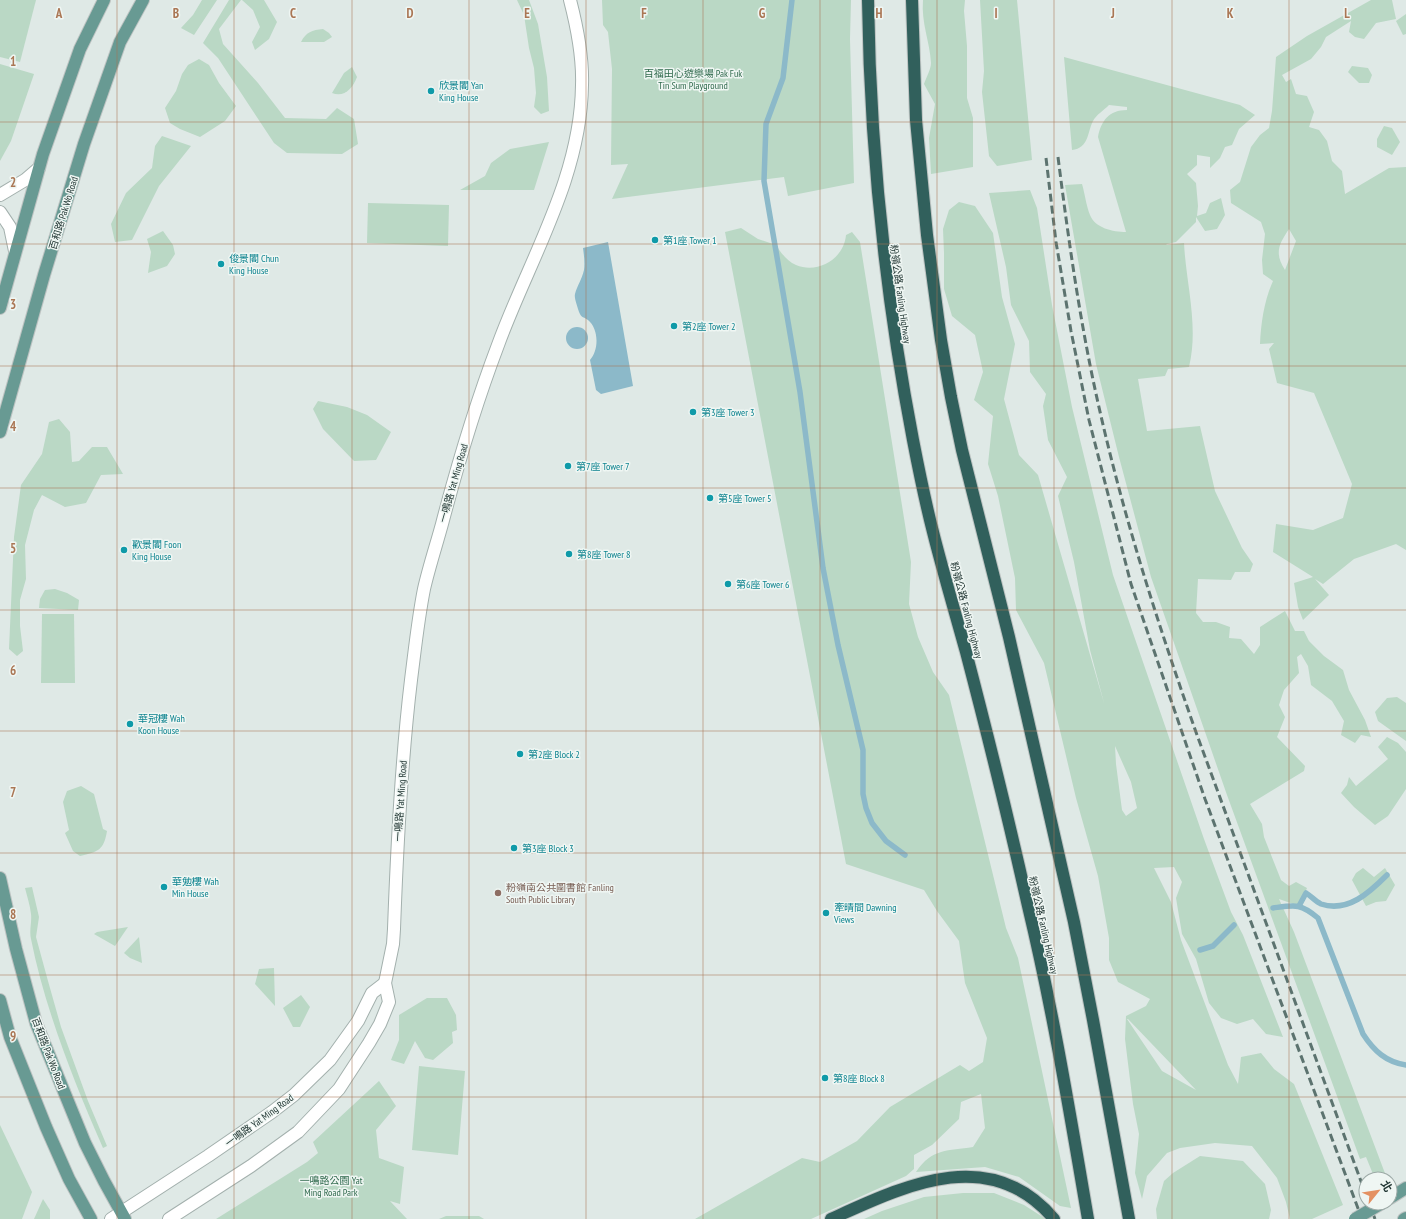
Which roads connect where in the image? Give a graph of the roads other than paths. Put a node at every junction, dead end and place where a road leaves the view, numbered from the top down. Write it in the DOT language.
graph roads {
  1 [pos="104,0"];
  2 [pos="143,0"];
  3 [pos="570,0"];
  4 [pos="868,0"];
  5 [pos="912,0"];
  6 [pos="39,168"];
  7 [pos="0,194"];
  8 [pos="0,212"];
  9 [pos="15,251"];
  10 [pos="0,308"];
  11 [pos="0,432"];
  12 [pos="0,878"];
  13 [pos="385,983"];
  14 [pos="0,1000"];
  15 [pos="1368,1211"];
  16 [pos="123,1216"];
  17 [pos="91,1219"];
  18 [pos="111,1219"];
  19 [pos="169,1219"];
  20 [pos="831,1219"];
  21 [pos="1054,1219"];
  22 [pos="1088,1219"];
  23 [pos="1129,1219"];
  24 [pos="1355,1219"];
  1 -- 6 [label="main road"];
  2 -- 11 [label="main road, 百和路 Pak Wo Road"];
  3 -- 13 [label="street, 一鳴路 Yat Ming Road"];
  4 -- 22 [label="highway, 粉嶺公路 Fanling Highway"];
  5 -- 23 [label="highway"];
  6 -- 7 [label="street"];
  6 -- 9 [label="main road"];
  8 -- 9 [label="street"];
  9 -- 10 [label="main road"];
  12 -- 16 [label="main road, 百和路 Pak Wo Road"];
  13 -- 16 [label="street, 一鳴路 Yat Ming Road"];
  13 -- 19 [label="street, 一鳴路 Yat Ming Road"];
  14 -- 17 [label="main road"];
  15 -- 24 [label="main road, bridge"];
  16 -- 18 [label="street, 一鳴路 Yat Ming Road"];
  20 -- 21 [label="highway"];
}
